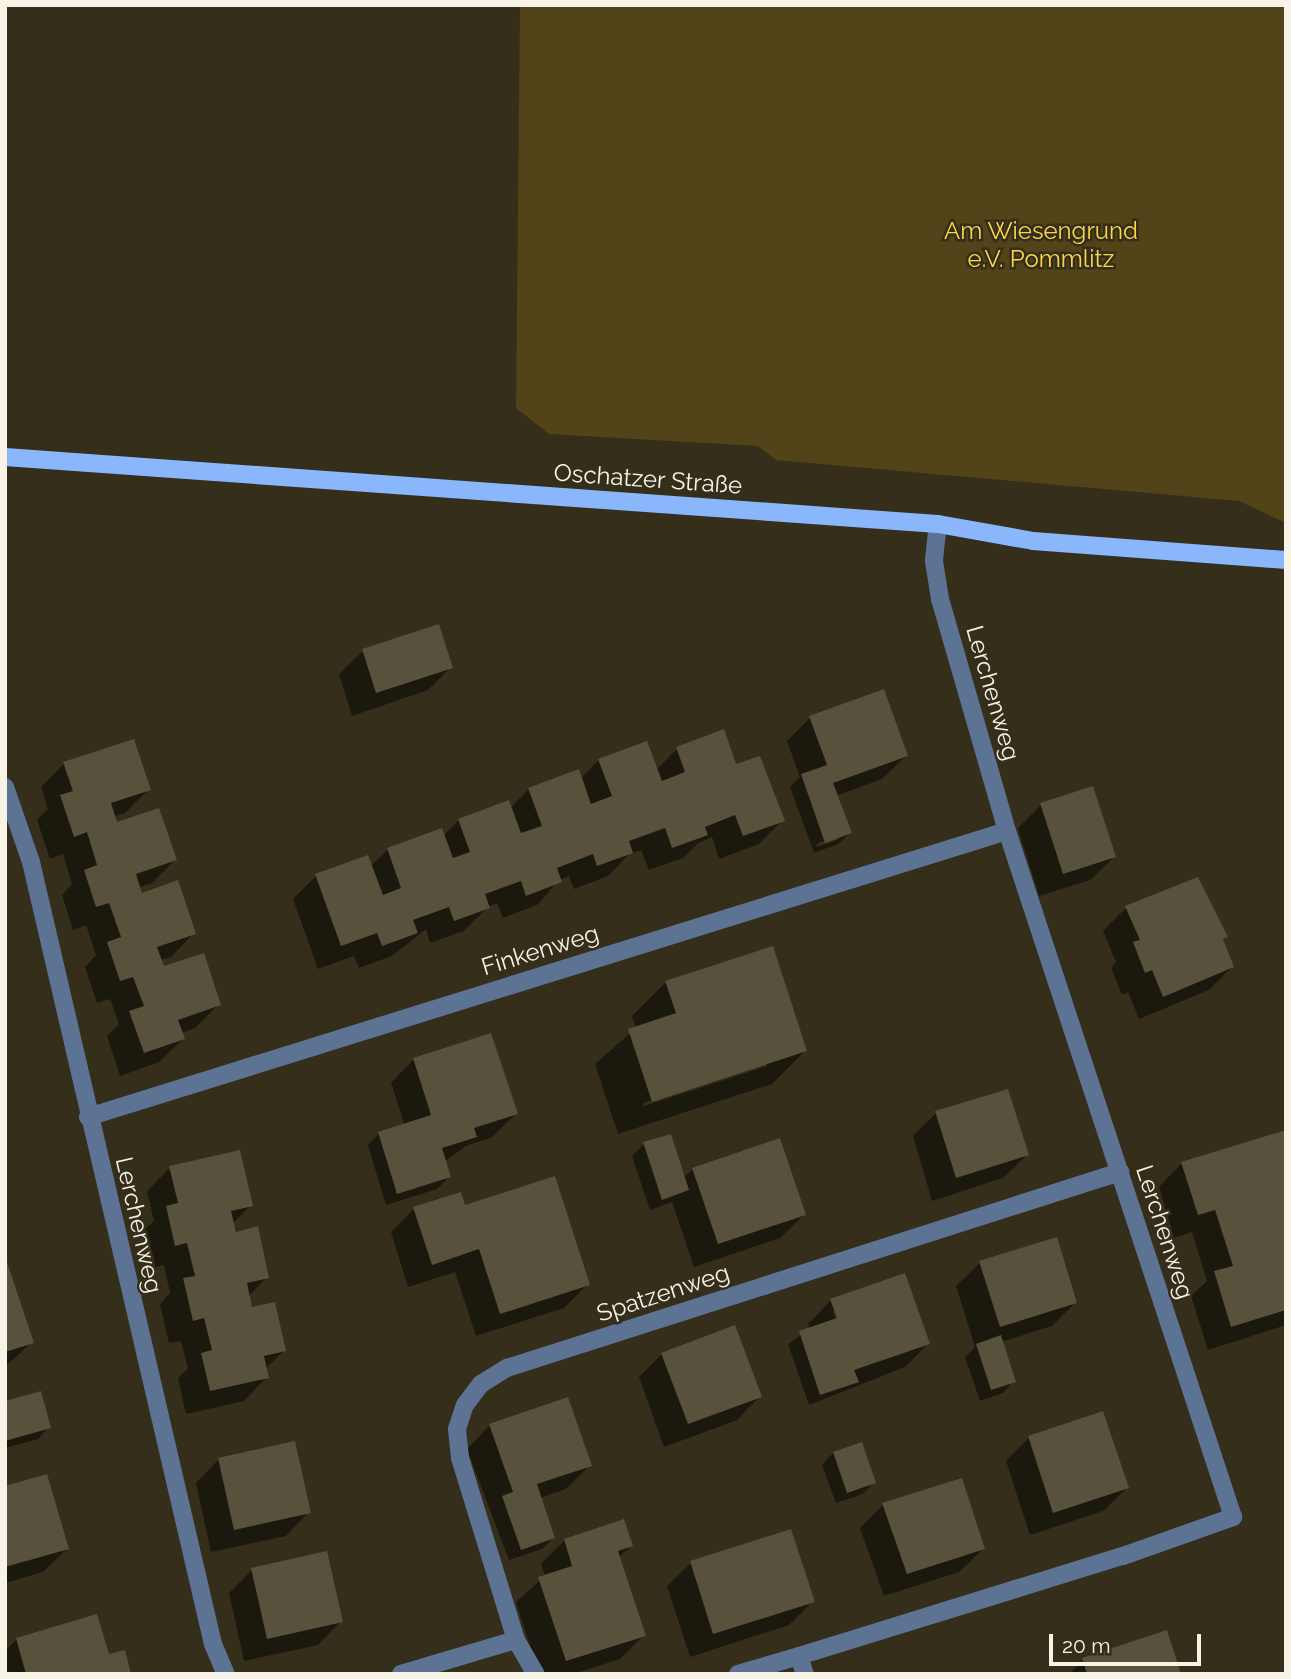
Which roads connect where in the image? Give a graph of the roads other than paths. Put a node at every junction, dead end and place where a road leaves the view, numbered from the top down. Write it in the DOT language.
graph roads {
  1 [pos="5,457"];
  2 [pos="938,524"];
  3 [pos="1286,560"];
  4 [pos="5,787"];
  5 [pos="1007,831"];
  6 [pos="88,1117"];
  7 [pos="1120,1172"];
  8 [pos="516,1640"];
  9 [pos="799,1656"];
  10 [pos="226,1674"];
  11 [pos="401,1674"];
  12 [pos="536,1674"];
  13 [pos="738,1674"];
  14 [pos="806,1674"];
  1 -- 2 [label="main road, Oschatzer Straße"];
  2 -- 3 [label="main road, Oschatzer Straße"];
  2 -- 5 [label="street, Lerchenweg"];
  4 -- 6 [label="street, Lerchenweg"];
  5 -- 6 [label="street, Finkenweg"];
  5 -- 7 [label="street, Lerchenweg"];
  6 -- 10 [label="street, Lerchenweg"];
  7 -- 8 [label="street, Spatzenweg"];
  7 -- 9 [label="street, Lerchenweg"];
  8 -- 11 [label="street"];
  8 -- 12 [label="street"];
  9 -- 13 [label="street, Lerchenweg"];
  9 -- 14 [label="street"];
}
